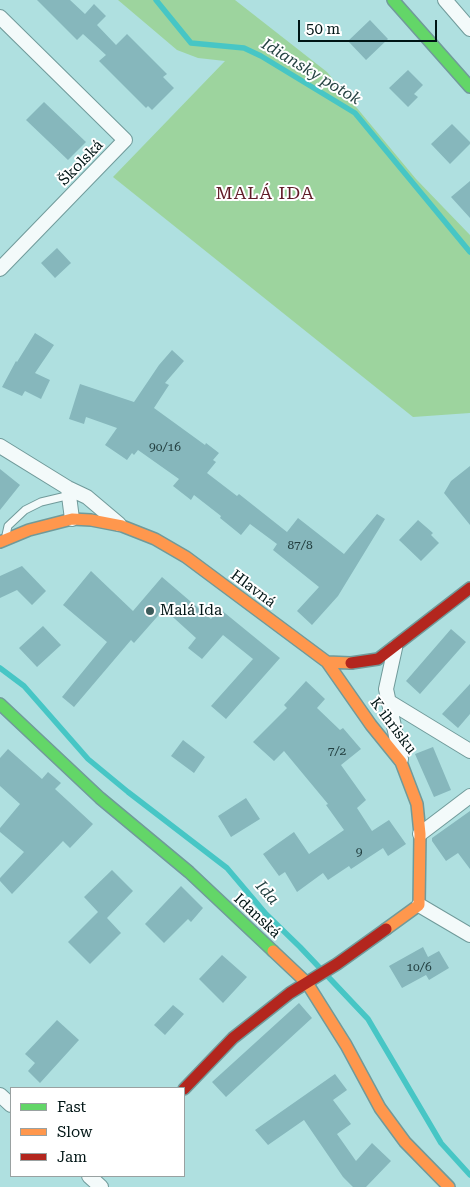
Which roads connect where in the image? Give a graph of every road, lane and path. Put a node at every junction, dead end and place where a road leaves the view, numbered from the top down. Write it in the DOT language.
graph roads {
  1 [pos="393,0"];
  2 [pos="445,0"];
  3 [pos="0,17"];
  4 [pos="470,29"];
  5 [pos="470,87"];
  6 [pos="0,269"];
  7 [pos="0,446"];
  8 [pos="69,493"];
  9 [pos="72,519"];
  10 [pos="122,526"];
  11 [pos="3,541"];
  12 [pos="470,588"];
  13 [pos="395,648"];
  14 [pos="327,662"];
  15 [pos="388,702"];
  16 [pos="0,704"];
  17 [pos="470,751"];
  18 [pos="401,762"];
  19 [pos="470,796"];
  20 [pos="420,834"];
  21 [pos="419,905"];
  22 [pos="470,935"];
  23 [pos="311,980"];
  24 [pos="185,1088"];
  25 [pos="0,1095"];
  26 [pos="10,1104"];
  27 [pos="449,1187"];
  1 -- 5 [label="street"];
  2 -- 4 [label="street"];
  3 -- 6 [label="street, Školská"];
  7 -- 8 [label="street"];
  8 -- 9 [label="street"];
  8 -- 10 [label="street"];
  8 -- 11 [label="lane"];
  9 -- 10 [label="street, Hlavná"];
  9 -- 11 [label="street, Hlavná"];
  10 -- 14 [label="street, Hlavná"];
  12 -- 13 [label="street"];
  13 -- 14 [label="street"];
  13 -- 15 [label="street"];
  14 -- 18 [label="street, K ihrisku"];
  15 -- 17 [label="street"];
  15 -- 18 [label="street"];
  16 -- 23 [label="street, Idanská"];
  18 -- 20 [label="street, K ihrisku"];
  19 -- 20 [label="street"];
  20 -- 21 [label="street, K ihrisku"];
  21 -- 22 [label="street"];
  21 -- 23 [label="street"];
  23 -- 24 [label="street"];
  23 -- 27 [label="street, Idanská"];
  25 -- 26 [label="street"];
}
